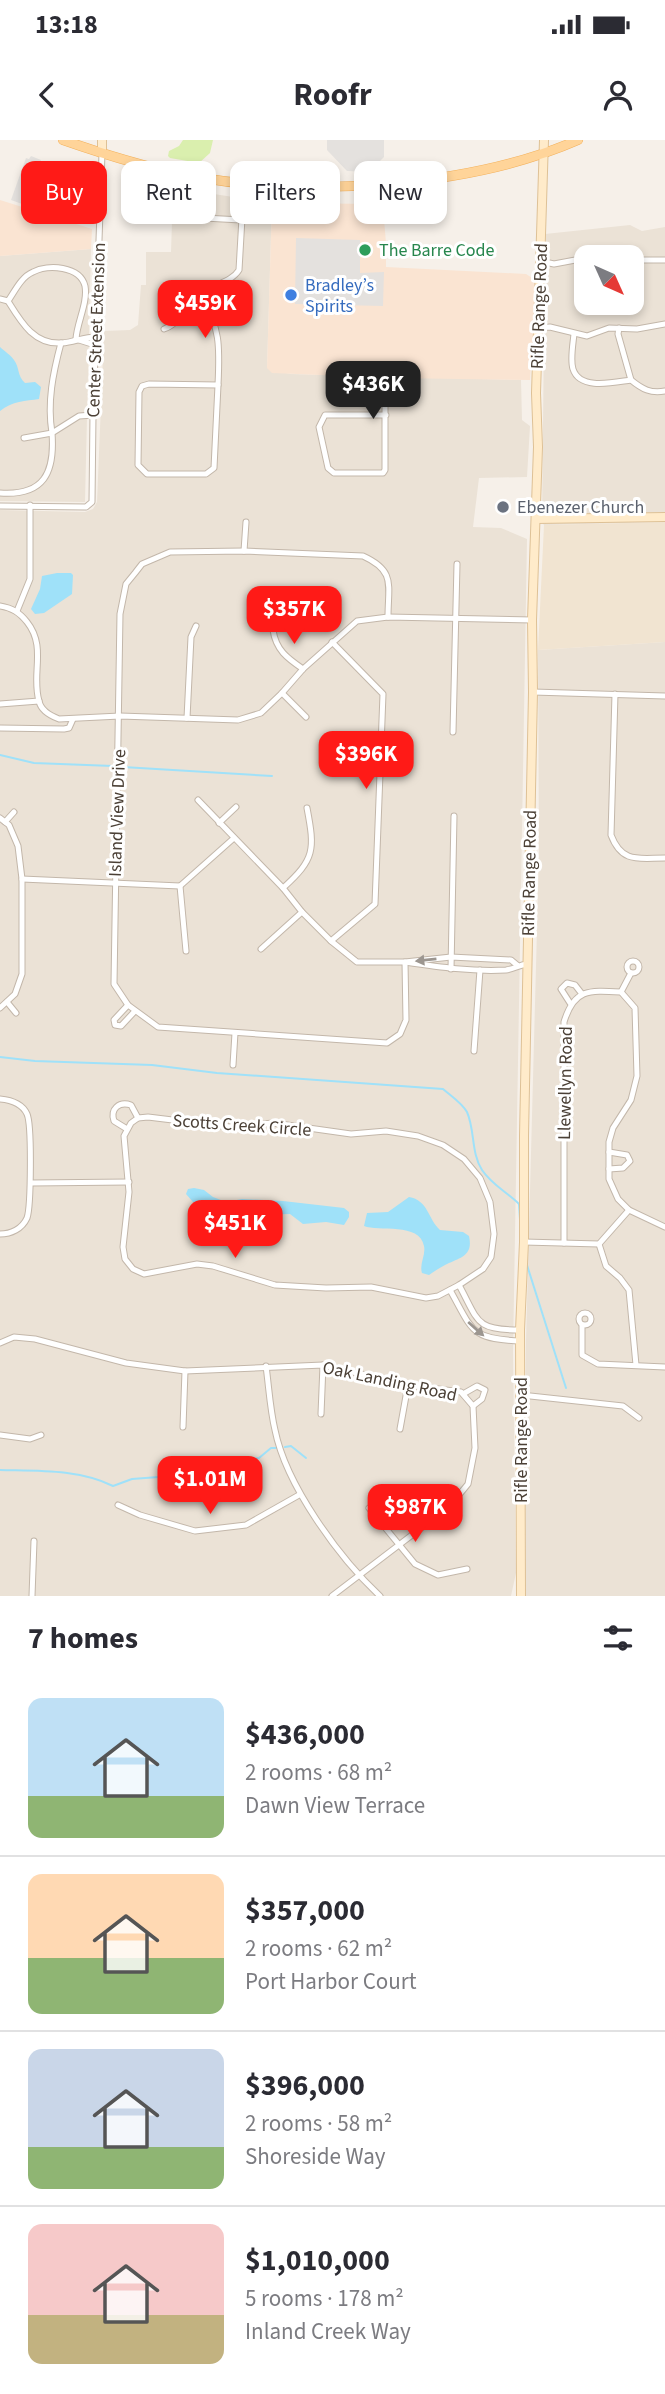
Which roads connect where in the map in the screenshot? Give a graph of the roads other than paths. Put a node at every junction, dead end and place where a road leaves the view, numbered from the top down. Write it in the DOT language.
graph roads {
  1 [pos="63,140"];
  2 [pos="102,140"];
  3 [pos="544,140"];
  4 [pos="578,140"];
  5 [pos="102,153"];
  6 [pos="543,153"];
  7 [pos="230,181"];
  8 [pos="340,185"];
  9 [pos="241,224"];
  10 [pos="574,260"];
  11 [pos="644,260"];
  12 [pos="665,260"];
  13 [pos="540,261"];
  14 [pos="201,293"];
  15 [pos="0,299"];
  16 [pos="8,301"];
  17 [pos="665,324"];
  18 [pos="539,328"];
  19 [pos="619,328"];
  20 [pos="164,329"];
  21 [pos="574,334"];
  22 [pos="96,337"];
  23 [pos="76,340"];
  24 [pos="61,343"];
  25 [pos="95,345"];
  26 [pos="385,376"];
  27 [pos="631,380"];
  28 [pos="218,385"];
  29 [pos="665,391"];
  30 [pos="93,415"];
  31 [pos="386,415"];
  32 [pos="52,433"];
  33 [pos="24,438"];
  34 [pos="0,494"];
  35 [pos="30,505"];
  36 [pos="0,506"];
  37 [pos="665,517"];
  38 [pos="536,519"];
  39 [pos="246,522"];
  40 [pos="244,551"];
  41 [pos="457,564"];
  42 [pos="0,606"];
  43 [pos="17,611"];
  44 [pos="388,617"];
  45 [pos="456,620"];
  46 [pos="531,620"];
  47 [pos="196,626"];
  48 [pos="273,630"];
  49 [pos="332,642"];
  50 [pos="303,669"];
  51 [pos="533,692"];
  52 [pos="282,693"];
  53 [pos="615,694"];
  54 [pos="665,696"];
  55 [pos="39,701"];
  56 [pos="0,704"];
  57 [pos="120,716"];
  58 [pos="306,717"];
  59 [pos="187,718"];
  60 [pos="73,719"];
  61 [pos="0,728"];
  62 [pos="453,732"];
  63 [pos="198,800"];
  64 [pos="236,807"];
  65 [pos="307,808"];
  66 [pos="14,812"];
  67 [pos="454,816"];
  68 [pos="2,820"];
  69 [pos="219,823"];
  70 [pos="234,838"];
  71 [pos="665,858"];
  72 [pos="22,879"];
  73 [pos="114,883"];
  74 [pos="180,887"];
  75 [pos="283,888"];
  76 [pos="302,912"];
  77 [pos="331,941"];
  78 [pos="261,950"];
  79 [pos="186,951"];
  80 [pos="451,957"];
  81 [pos="405,962"];
  82 [pos="527,964"];
  83 [pos="517,965"];
  84 [pos="451,969"];
  85 [pos="480,970"];
  86 [pos="631,972"];
  87 [pos="621,992"];
  88 [pos="582,994"];
  89 [pos="7,1002"];
  90 [pos="570,1003"];
  91 [pos="128,1005"];
  92 [pos="0,1008"];
  93 [pos="135,1011"];
  94 [pos="16,1013"];
  95 [pos="235,1032"];
  96 [pos="474,1051"];
  97 [pos="233,1065"];
  98 [pos="0,1099"];
  99 [pos="138,1118"];
  100 [pos="127,1129"];
  101 [pos="609,1152"];
  102 [pos="609,1170"];
  103 [pos="31,1182"];
  104 [pos="128,1182"];
  105 [pos="629,1210"];
  106 [pos="665,1227"];
  107 [pos="0,1234"];
  108 [pos="524,1242"];
  109 [pos="564,1243"];
  110 [pos="599,1244"];
  111 [pos="459,1285"];
  112 [pos="450,1290"];
  113 [pos="582,1325"];
  114 [pos="520,1330"];
  115 [pos="521,1340"];
  116 [pos="0,1343"];
  117 [pos="636,1364"];
  118 [pos="323,1365"];
  119 [pos="266,1366"];
  120 [pos="665,1367"];
  121 [pos="186,1371"];
  122 [pos="408,1385"];
  123 [pos="463,1394"];
  124 [pos="521,1395"];
  125 [pos="473,1406"];
  126 [pos="321,1414"];
  127 [pos="639,1418"];
  128 [pos="183,1427"];
  129 [pos="400,1429"];
  130 [pos="0,1435"];
  131 [pos="41,1435"];
  132 [pos="299,1494"];
  133 [pos="118,1505"];
  134 [pos="369,1508"];
  135 [pos="34,1541"];
  136 [pos="399,1545"];
  137 [pos="467,1569"];
  138 [pos="358,1575"];
  139 [pos="520,1595"];
  140 [pos="32,1596"];
  141 [pos="332,1596"];
  142 [pos="380,1596"];
  1 -- 5 [label="main road"];
  2 -- 5 [label="main road"];
  3 -- 6 [label="main road, Rifle Range Road"];
  4 -- 6 [label="main road"];
  5 -- 7 [label="main road"];
  5 -- 22 [label="street, Center Street Extension"];
  6 -- 8 [label="main road"];
  6 -- 13 [label="main road, Rifle Range Road"];
  9 -- 14 [label="street"];
  10 -- 13 [label="street"];
  11 -- 12 [label="street"];
  13 -- 18 [label="main road, Rifle Range Road"];
  14 -- 20 [label="street"];
  14 -- 28 [label="street"];
  15 -- 16 [label="street"];
  16 -- 23 [label="street"];
  16 -- 24 [label="street"];
  17 -- 19 [label="street"];
  18 -- 21 [label="street"];
  18 -- 38 [label="main road, Rifle Range Road"];
  19 -- 21 [label="street"];
  19 -- 27 [label="street"];
  21 -- 27 [label="street"];
  22 -- 23 [label="street"];
  22 -- 25 [label="street, Center Street Extension"];
  23 -- 24 [label="street"];
  23 -- 25 [label="street"];
  24 -- 32 [label="street"];
  25 -- 30 [label="street, Center Street Extension"];
  26 -- 31 [label="street"];
  27 -- 29 [label="street"];
  28 -- 28 [label="street"];
  30 -- 32 [label="street"];
  30 -- 35 [label="street, Center Street Extension"];
  31 -- 31 [label="street"];
  32 -- 33 [label="street"];
  32 -- 34 [label="street"];
  35 -- 36 [label="street"];
  35 -- 43 [label="street"];
  37 -- 38 [label="main road"];
  38 -- 46 [label="main road, Rifle Range Road"];
  39 -- 40 [label="street"];
  40 -- 44 [label="street, Island View Drive"];
  40 -- 57 [label="street, Island View Drive"];
  41 -- 45 [label="street"];
  42 -- 43 [label="street"];
  43 -- 55 [label="street"];
  44 -- 45 [label="street"];
  44 -- 49 [label="street"];
  45 -- 46 [label="street"];
  45 -- 62 [label="street"];
  46 -- 51 [label="main road, Rifle Range Road"];
  47 -- 59 [label="street"];
  48 -- 50 [label="street"];
  49 -- 50 [label="street"];
  49 -- 77 [label="street"];
  50 -- 52 [label="street"];
  51 -- 53 [label="street"];
  51 -- 82 [label="main road, Rifle Range Road"];
  52 -- 58 [label="street"];
  52 -- 59 [label="street"];
  53 -- 54 [label="street"];
  53 -- 71 [label="street"];
  55 -- 56 [label="street"];
  55 -- 60 [label="street"];
  57 -- 59 [label="street"];
  57 -- 60 [label="street"];
  57 -- 73 [label="street, Island View Drive"];
  60 -- 61 [label="street"];
  63 -- 69 [label="street"];
  64 -- 69 [label="street"];
  65 -- 75 [label="street"];
  66 -- 68 [label="street"];
  67 -- 80 [label="street"];
  68 -- 72 [label="street"];
  69 -- 70 [label="street"];
  70 -- 74 [label="street"];
  70 -- 75 [label="street"];
  72 -- 73 [label="street"];
  72 -- 89 [label="street"];
  73 -- 74 [label="street"];
  73 -- 91 [label="street, Island View Drive"];
  74 -- 79 [label="street"];
  75 -- 76 [label="street"];
  76 -- 77 [label="street"];
  76 -- 78 [label="street"];
  77 -- 81 [label="street"];
  80 -- 81 [label="street, one-way"];
  80 -- 83 [label="street"];
  80 -- 84 [label="street"];
  81 -- 84 [label="street"];
  81 -- 95 [label="street, Island View Drive"];
  82 -- 83 [label="street"];
  82 -- 108 [label="main road, Rifle Range Road"];
  83 -- 85 [label="street"];
  84 -- 85 [label="street"];
  85 -- 96 [label="street"];
  86 -- 87 [label="street"];
  87 -- 88 [label="street"];
  87 -- 101 [label="street"];
  88 -- 90 [label="street, Llewellyn Road"];
  88 -- 90 [label="street"];
  89 -- 92 [label="street"];
  89 -- 94 [label="street"];
  90 -- 109 [label="street, Llewellyn Road"];
  91 -- 93 [label="street, Island View Drive"];
  91 -- 93 [label="street"];
  93 -- 95 [label="street, Island View Drive"];
  95 -- 97 [label="street"];
  98 -- 103 [label="street"];
  99 -- 100 [label="street"];
  99 -- 100 [label="street"];
  99 -- 111 [label="street, Scotts Creek Circle"];
  100 -- 104 [label="street, Scotts Creek Circle"];
  101 -- 102 [label="street"];
  101 -- 102 [label="street"];
  102 -- 105 [label="street"];
  103 -- 104 [label="street"];
  103 -- 107 [label="street"];
  104 -- 112 [label="street, Scotts Creek Circle"];
  105 -- 106 [label="street"];
  105 -- 110 [label="street"];
  108 -- 109 [label="street"];
  108 -- 114 [label="main road, Rifle Range Road"];
  109 -- 110 [label="street"];
  110 -- 117 [label="street"];
  111 -- 112 [label="street, Scotts Creek Circle"];
  111 -- 114 [label="street"];
  112 -- 115 [label="street, one-way"];
  113 -- 117 [label="street"];
  114 -- 115 [label="main road, Rifle Range Road"];
  115 -- 124 [label="main road, Rifle Range Road"];
  116 -- 121 [label="street, Oak Landing Road"];
  117 -- 120 [label="street"];
  118 -- 119 [label="street, Oak Landing Road"];
  118 -- 122 [label="street, Oak Landing Road"];
  118 -- 126 [label="street"];
  119 -- 121 [label="street, Oak Landing Road"];
  119 -- 132 [label="street"];
  121 -- 128 [label="street"];
  122 -- 123 [label="street, Oak Landing Road"];
  122 -- 129 [label="street"];
  123 -- 125 [label="street, Oak Landing Road"];
  123 -- 125 [label="street"];
  124 -- 127 [label="street"];
  124 -- 139 [label="main road, Rifle Range Road"];
  125 -- 136 [label="street, Oak Landing Road"];
  130 -- 131 [label="street"];
  132 -- 133 [label="street"];
  132 -- 138 [label="street"];
  134 -- 136 [label="street"];
  135 -- 140 [label="street"];
  136 -- 137 [label="street"];
  136 -- 138 [label="street, Oak Landing Road"];
  138 -- 141 [label="street, Oak Landing Road"];
  138 -- 142 [label="street"];
}
